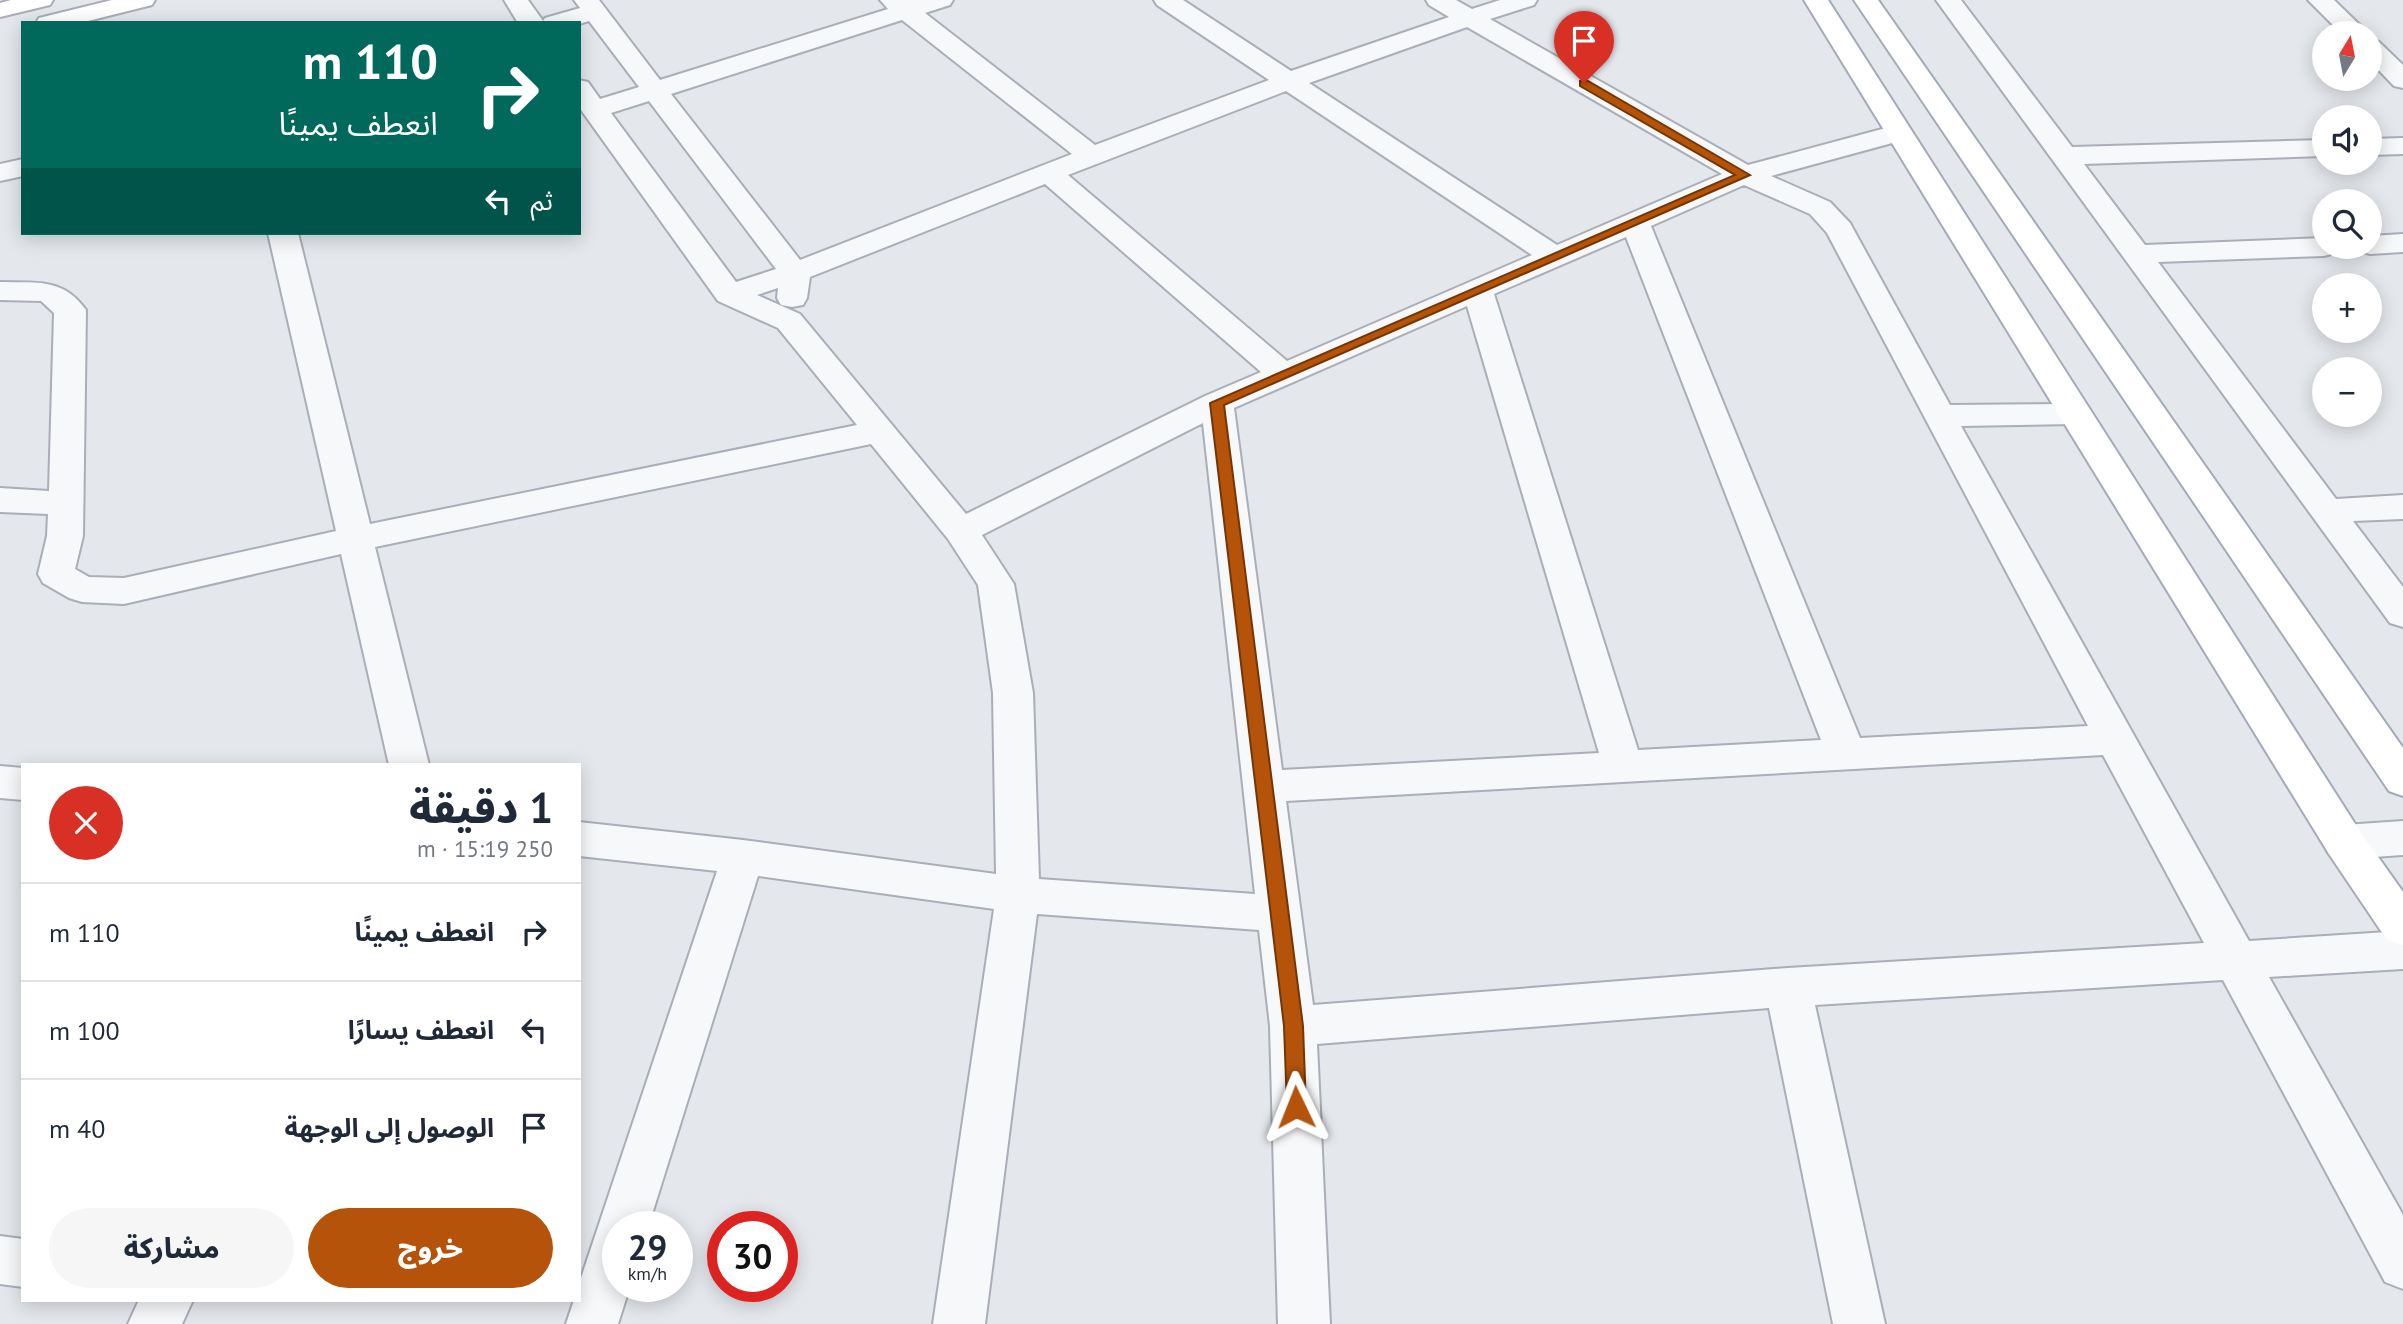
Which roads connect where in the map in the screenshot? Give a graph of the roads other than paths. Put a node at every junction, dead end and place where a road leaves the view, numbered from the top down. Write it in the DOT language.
graph roads {
  1 [pos="41,0"];
  2 [pos="143,0"];
  3 [pos="516,0"];
  4 [pos="942,0"];
  5 [pos="1166,0"];
  6 [pos="1438,0"];
  7 [pos="1525,0"];
  8 [pos="1816,0"];
  9 [pos="1866,0"];
  10 [pos="1948,0"];
  11 [pos="2320,0"];
  12 [pos="899,5"];
  13 [pos="590,6"];
  14 [pos="0,10"];
  15 [pos="1469,18"];
  16 [pos="56,21"];
  17 [pos="530,21"];
  18 [pos="558,21"];
  19 [pos="2342,21"];
  20 [pos="21,29"];
  21 [pos="0,34"];
  22 [pos="2382,59"];
  23 [pos="2403,79"];
  24 [pos="1290,82"];
  25 [pos="653,90"];
  26 [pos="587,99"];
  27 [pos="1897,133"];
  28 [pos="2403,146"];
  29 [pos="2382,147"];
  30 [pos="2312,149"];
  31 [pos="1092,156"];
  32 [pos="2063,156"];
  33 [pos="21,168"];
  34 [pos="0,173"];
  35 [pos="1049,173"];
  36 [pos="1744,175"];
  37 [pos="1635,223"];
  38 [pos="283,235"];
  39 [pos="2403,243"];
  40 [pos="2382,244"];
  41 [pos="2312,247"];
  42 [pos="2137,254"];
  43 [pos="1555,257"];
  44 [pos="795,274"];
  45 [pos="0,291"];
  46 [pos="1478,291"];
  47 [pos="729,294"];
  48 [pos="789,321"];
  49 [pos="1284,375"];
  50 [pos="1217,403"];
  51 [pos="2074,414"];
  52 [pos="1939,416"];
  53 [pos="881,432"];
  54 [pos="0,500"];
  55 [pos="66,503"];
  56 [pos="2403,507"];
  57 [pos="2326,510"];
  58 [pos="961,531"];
  59 [pos="355,539"];
  60 [pos="2403,614"];
  61 [pos="2116,739"];
  62 [pos="1847,755"];
  63 [pos="409,763"];
  64 [pos="1623,766"];
  65 [pos="2403,780"];
  66 [pos="0,782"];
  67 [pos="21,784"];
  68 [pos="1263,787"];
  69 [pos="2403,838"];
  70 [pos="581,839"];
  71 [pos="2344,842"];
  72 [pos="743,857"];
  73 [pos="1018,895"];
  74 [pos="1278,913"];
  75 [pos="2403,928"];
  76 [pos="2403,950"];
  77 [pos="2237,962"];
  78 [pos="1787,987"];
  79 [pos="1293,1026"];
  80 [pos="629,1211"];
  81 [pos="0,1260"];
  82 [pos="21,1263"];
  83 [pos="2403,1265"];
  84 [pos="602,1293"];
  85 [pos="166,1302"];
  86 [pos="154,1324"];
  87 [pos="592,1324"];
  88 [pos="959,1324"];
  89 [pos="1304,1324"];
  90 [pos="1859,1324"];
  1 -- 14 [label="main road"];
  2 -- 16 [label="main road"];
  3 -- 17 [label="street"];
  4 -- 12 [label="street"];
  5 -- 24 [label="street"];
  6 -- 15 [label="street"];
  7 -- 15 [label="street"];
  8 -- 27 [label="main road"];
  9 -- 65 [label="main road"];
  10 -- 32 [label="street"];
  11 -- 19 [label="street"];
  12 -- 25 [label="street"];
  12 -- 31 [label="street"];
  13 -- 18 [label="street"];
  13 -- 25 [label="street"];
  15 -- 24 [label="street"];
  15 -- 36 [label="street"];
  20 -- 21 [label="main road"];
  22 -- 23 [label="street"];
  24 -- 31 [label="street"];
  24 -- 43 [label="street"];
  25 -- 26 [label="street"];
  25 -- 44 [label="street"];
  26 -- 47 [label="street"];
  27 -- 36 [label="street"];
  27 -- 51 [label="main road"];
  28 -- 29 [label="street"];
  30 -- 32 [label="street"];
  31 -- 35 [label="street"];
  32 -- 42 [label="street"];
  33 -- 34 [label="street"];
  35 -- 44 [label="street"];
  35 -- 49 [label="street"];
  36 -- 37 [label="street"];
  36 -- 52 [label="street"];
  37 -- 43 [label="street"];
  37 -- 62 [label="street"];
  38 -- 59 [label="street"];
  39 -- 40 [label="street"];
  41 -- 42 [label="street"];
  42 -- 57 [label="street"];
  43 -- 46 [label="street"];
  44 -- 47 [label="street"];
  44 -- 48 [label="street"];
  45 -- 55 [label="street"];
  46 -- 49 [label="street"];
  46 -- 64 [label="street"];
  47 -- 48 [label="street"];
  48 -- 53 [label="street"];
  49 -- 50 [label="street"];
  50 -- 58 [label="street"];
  50 -- 68 [label="street"];
  51 -- 52 [label="street"];
  51 -- 71 [label="main road"];
  52 -- 61 [label="street"];
  53 -- 58 [label="street"];
  53 -- 59 [label="street"];
  54 -- 55 [label="street"];
  55 -- 59 [label="street"];
  56 -- 57 [label="street"];
  57 -- 60 [label="street"];
  58 -- 73 [label="street"];
  59 -- 63 [label="street"];
  61 -- 62 [label="street"];
  61 -- 77 [label="street"];
  62 -- 64 [label="street"];
  64 -- 68 [label="street"];
  66 -- 67 [label="street"];
  68 -- 74 [label="street"];
  69 -- 71 [label="street"];
  70 -- 72 [label="street"];
  71 -- 75 [label="main road"];
  72 -- 73 [label="street"];
  72 -- 80 [label="street"];
  73 -- 74 [label="street"];
  73 -- 88 [label="street"];
  74 -- 79 [label="street"];
  76 -- 77 [label="street"];
  77 -- 78 [label="street"];
  77 -- 83 [label="street"];
  78 -- 79 [label="street"];
  78 -- 90 [label="street"];
  79 -- 89 [label="street"];
  81 -- 82 [label="street"];
  84 -- 87 [label="street"];
  85 -- 86 [label="street"];
}
